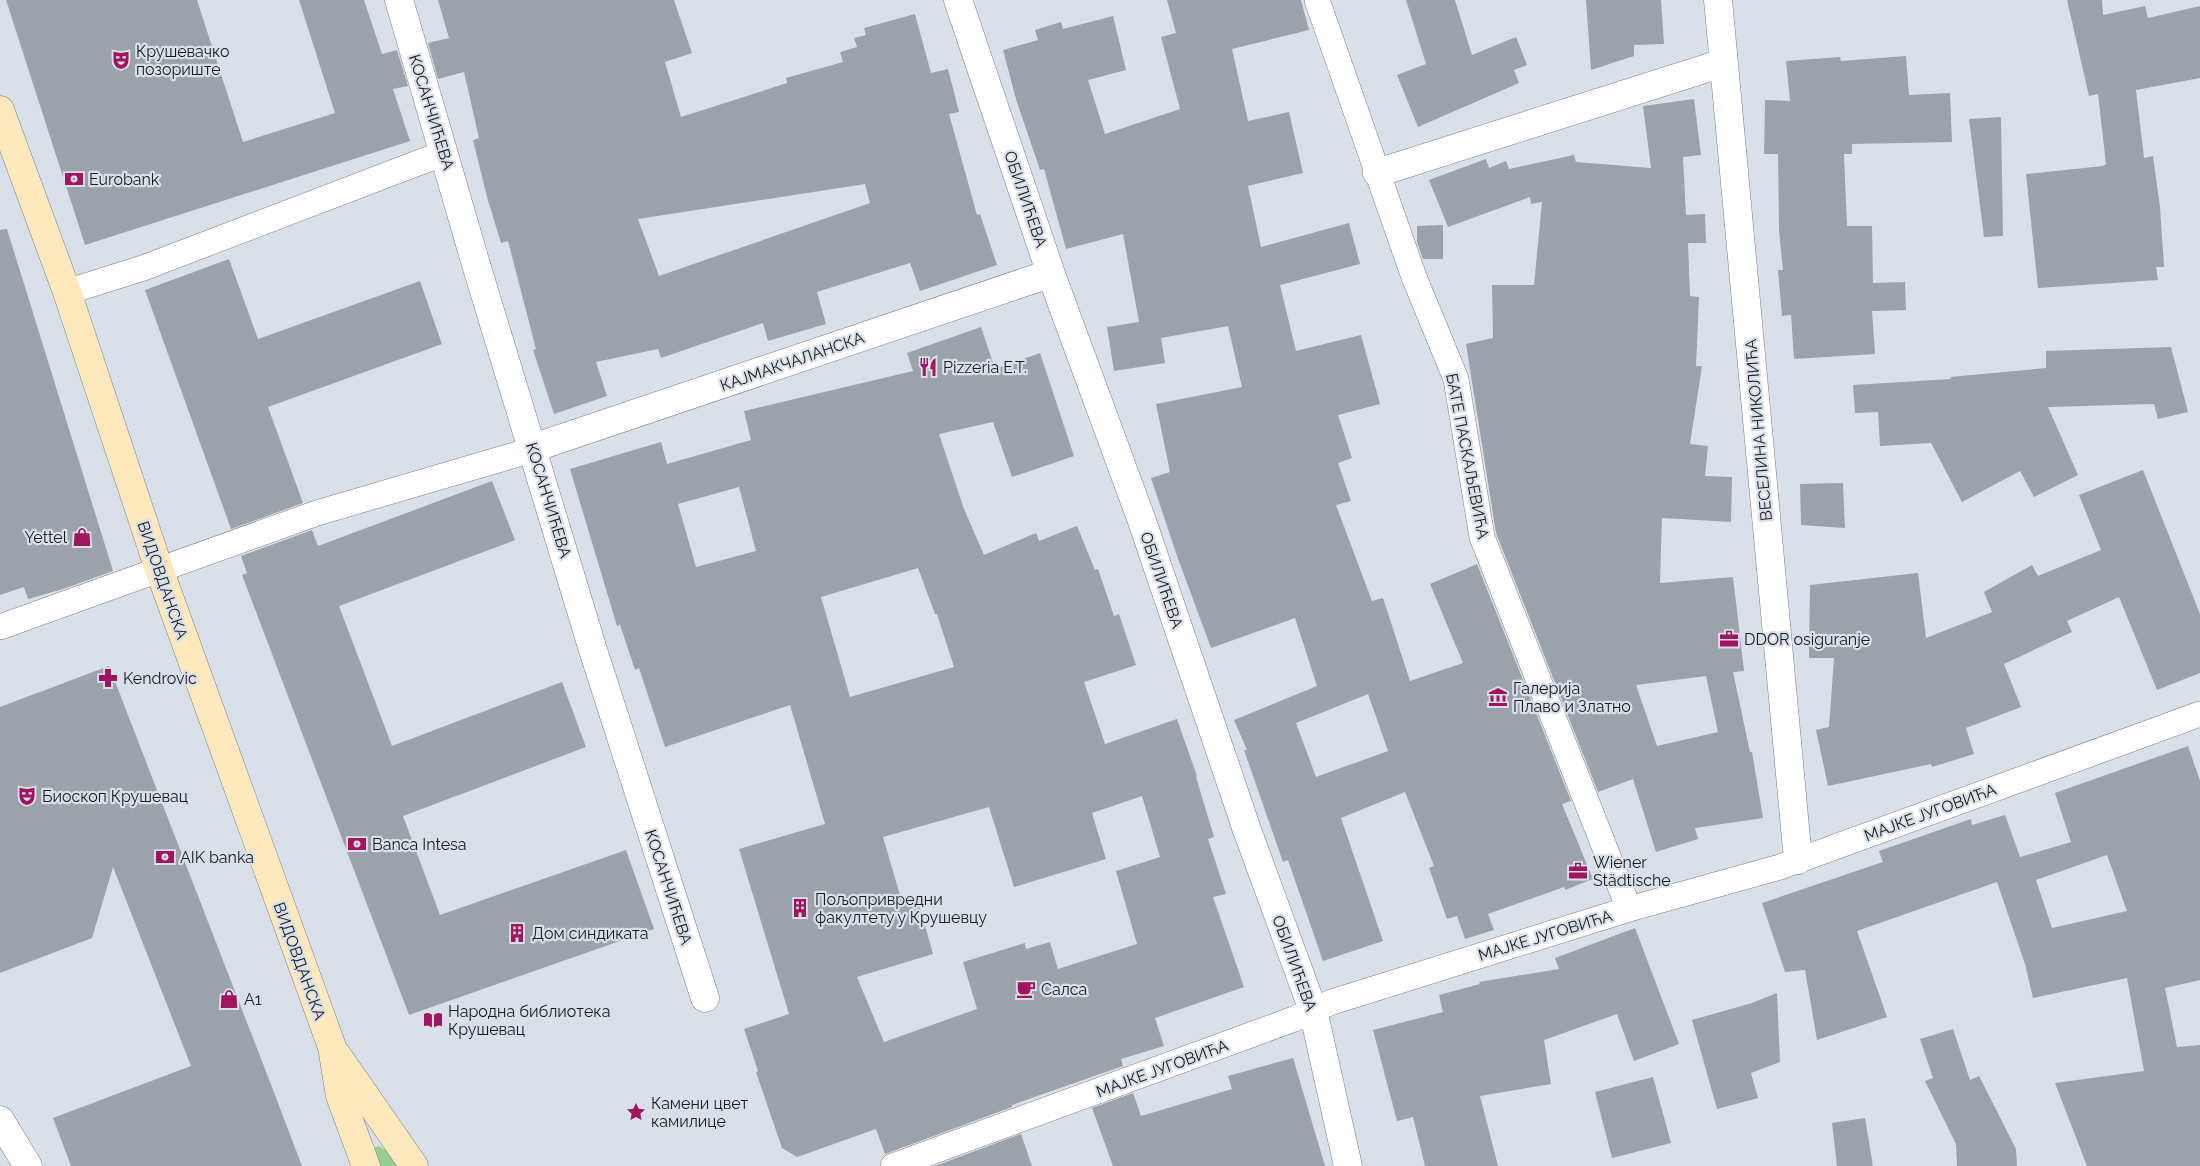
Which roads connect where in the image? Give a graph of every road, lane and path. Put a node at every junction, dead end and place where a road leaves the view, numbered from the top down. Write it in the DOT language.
graph roads {
  1 [pos="399,0"];
  2 [pos="958,0"];
  3 [pos="1317,0"];
  4 [pos="1718,0"];
  5 [pos="1724,63"];
  6 [pos="0,110"];
  7 [pos="444,153"];
  8 [pos="1377,173"];
  9 [pos="1051,274"];
  10 [pos="67,292"];
  11 [pos="533,448"];
  12 [pos="159,569"];
  13 [pos="0,626"];
  14 [pos="2200,714"];
  15 [pos="1798,860"];
  16 [pos="1629,909"];
  17 [pos="705,998"];
  18 [pos="1313,1010"];
  19 [pos="332,1048"];
  20 [pos="0,1120"];
  21 [pos="28,1166"];
  22 [pos="366,1166"];
  23 [pos="414,1166"];
  24 [pos="893,1166"];
  25 [pos="1348,1166"];
  1 -- 7 [label="street, КОСАНЧИЋЕВА"];
  2 -- 9 [label="street, ОБИЛИЋЕВА"];
  3 -- 8 [label="street, БАТЕ ПАСКАЉЕВИЋА"];
  4 -- 5 [label="street, ВЕСЕЛИНА НИКОЛИЋА"];
  5 -- 8 [label="street"];
  5 -- 15 [label="street, ВЕСЕЛИНА НИКОЛИЋА"];
  6 -- 10 [label="main road, ВИДОВДАНСКА"];
  7 -- 10 [label="street"];
  7 -- 11 [label="street, КОСАНЧИЋЕВА"];
  8 -- 16 [label="street, БАТЕ ПАСКАЉЕВИЋА"];
  9 -- 11 [label="street, КАЈМАКЧАЛАНСКА"];
  9 -- 18 [label="street, ОБИЛИЋЕВА"];
  10 -- 12 [label="main road, ВИДОВДАНСКА"];
  11 -- 12 [label="street"];
  11 -- 17 [label="street, КОСАНЧИЋЕВА"];
  12 -- 13 [label="street"];
  12 -- 19 [label="main road, ВИДОВДАНСКА"];
  14 -- 15 [label="street, МАЈКЕ ЈУГОВИЋА"];
  15 -- 16 [label="street, МАЈКЕ ЈУГОВИЋА"];
  16 -- 18 [label="street, МАЈКЕ ЈУГОВИЋА"];
  18 -- 24 [label="street, МАЈКЕ ЈУГОВИЋА"];
  18 -- 25 [label="street, ОБИЛИЋЕВА"];
  19 -- 22 [label="main road, ВИДОВДАНСКА"];
  19 -- 23 [label="main road, ВИДОВДАНСКА"];
  20 -- 21 [label="street"];
}
